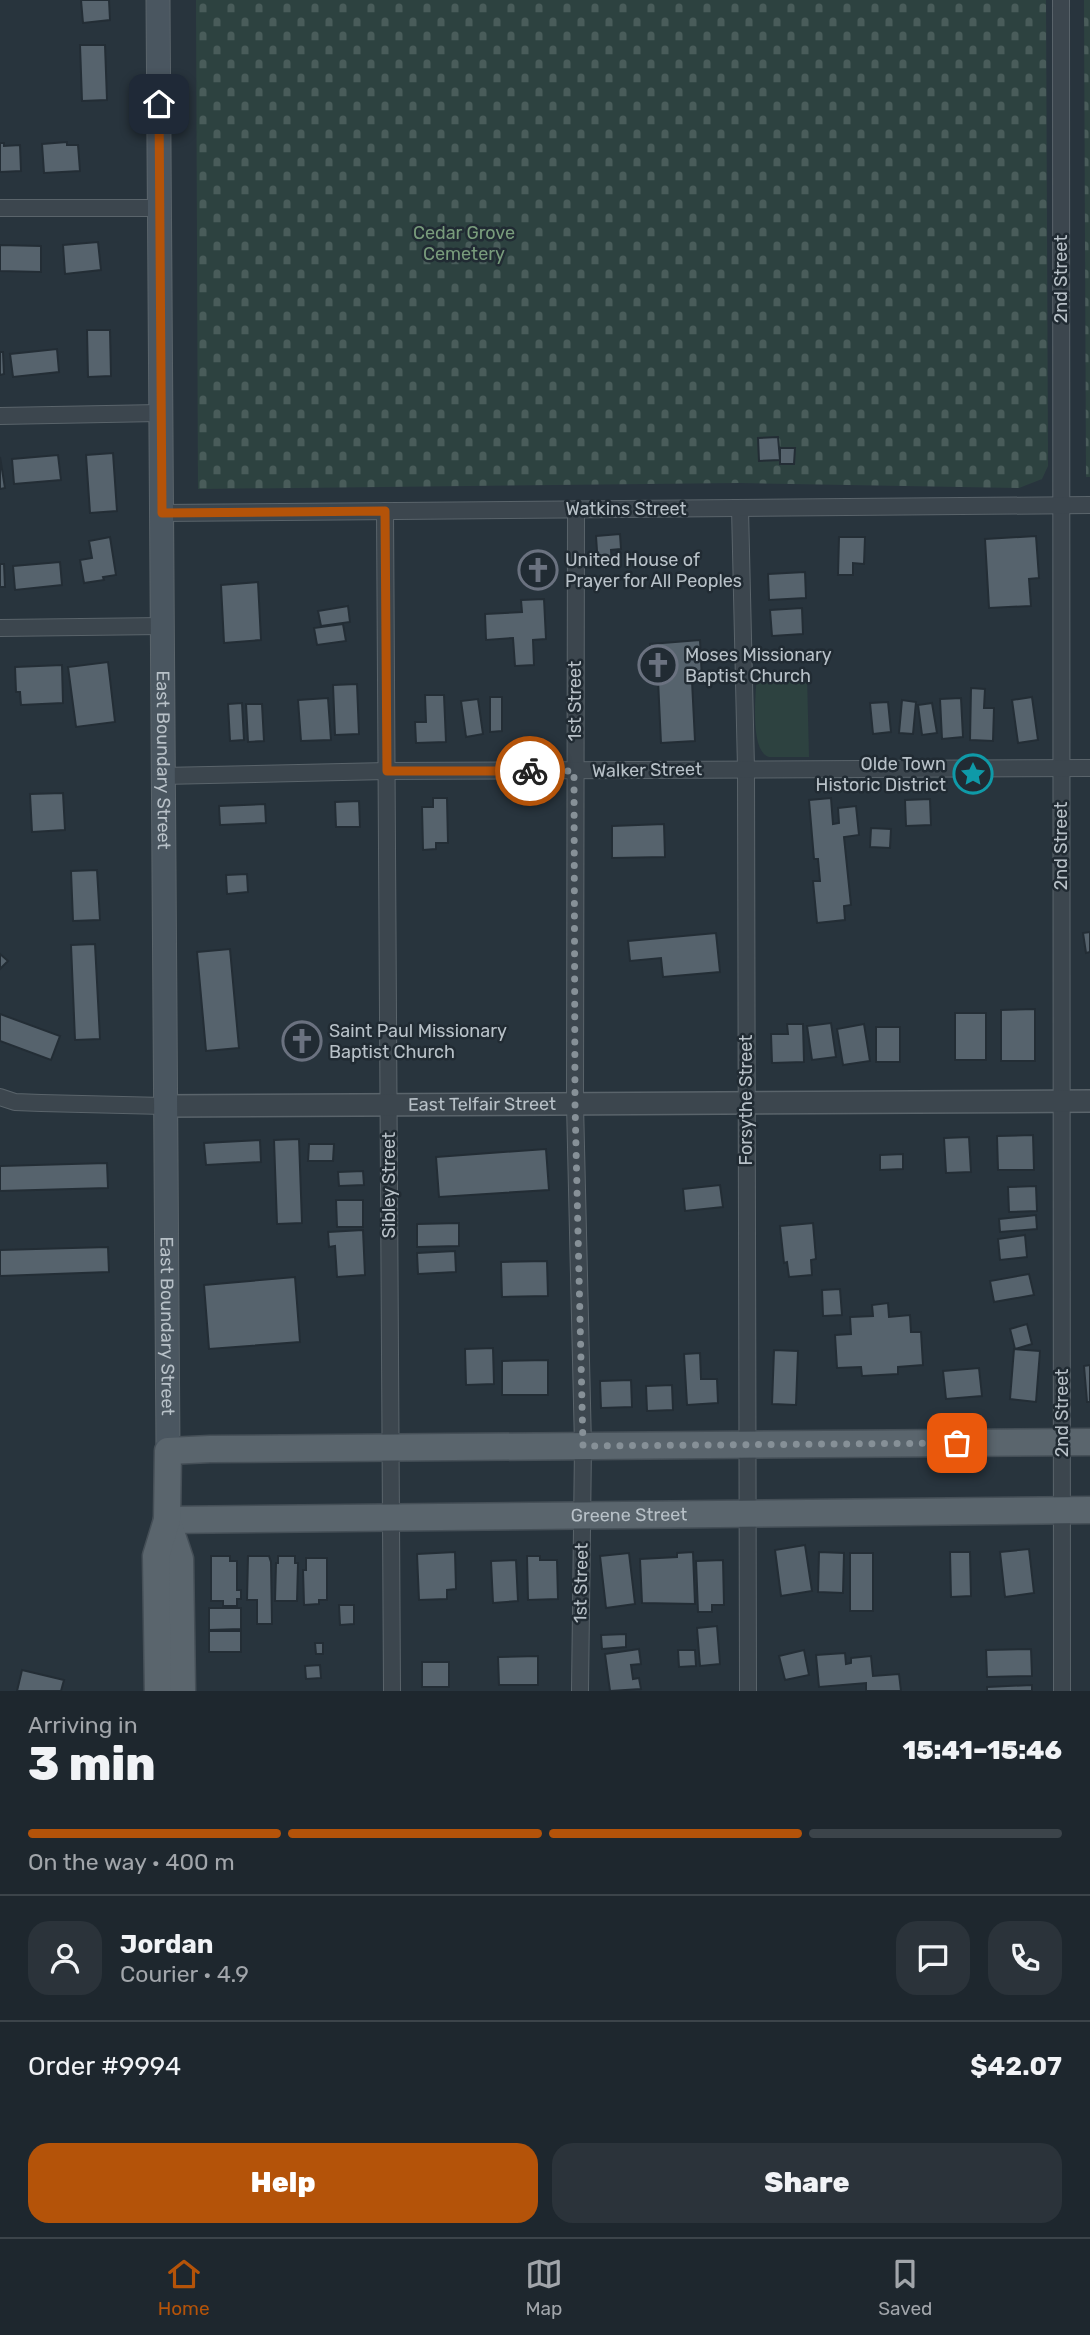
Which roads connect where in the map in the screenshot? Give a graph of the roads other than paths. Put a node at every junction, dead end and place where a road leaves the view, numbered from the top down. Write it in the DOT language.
graph roads {
  1 [pos="158,0"];
  2 [pos="1061,0"];
  3 [pos="0,208"];
  4 [pos="159,208"];
  5 [pos="159,413"];
  6 [pos="0,416"];
  7 [pos="1061,505"];
  8 [pos="1090,505"];
  9 [pos="740,508"];
  10 [pos="576,509"];
  11 [pos="385,511"];
  12 [pos="162,513"];
  13 [pos="162,626"];
  14 [pos="0,628"];
  15 [pos="746,768"];
  16 [pos="1061,768"];
  17 [pos="1090,768"];
  18 [pos="387,771"];
  19 [pos="574,771"];
  20 [pos="162,776"];
  21 [pos="0,1097"];
  22 [pos="1090,1101"];
  23 [pos="1061,1102"];
  24 [pos="575,1104"];
  25 [pos="746,1104"];
  26 [pos="389,1105"];
  27 [pos="164,1106"];
  28 [pos="1062,1442"];
  29 [pos="1090,1442"];
  30 [pos="748,1444"];
  31 [pos="583,1446"];
  32 [pos="391,1449"];
  33 [pos="168,1451"];
  34 [pos="1090,1510"];
  35 [pos="1062,1511"];
  36 [pos="748,1512"];
  37 [pos="582,1515"];
  38 [pos="391,1517"];
  39 [pos="167,1520"];
  40 [pos="158,1691"];
  41 [pos="182,1691"];
  42 [pos="393,1691"];
  43 [pos="580,1691"];
  44 [pos="748,1691"];
  45 [pos="1062,1691"];
  1 -- 4 [label="main road, East Boundary Street"];
  2 -- 7 [label="street, 2nd Street"];
  3 -- 4 [label="street"];
  4 -- 5 [label="main road, East Boundary Street"];
  5 -- 6 [label="street"];
  5 -- 12 [label="main road, East Boundary Street"];
  7 -- 8 [label="street, Watkins Street"];
  7 -- 9 [label="street, Watkins Street"];
  7 -- 16 [label="street, 2nd Street"];
  9 -- 10 [label="street, Watkins Street"];
  9 -- 15 [label="street, Forsythe Street"];
  10 -- 11 [label="street, Watkins Street"];
  10 -- 19 [label="street, 1st Street"];
  11 -- 12 [label="street, Watkins Street"];
  11 -- 18 [label="street, Sibley Street"];
  12 -- 13 [label="main road, East Boundary Street"];
  13 -- 14 [label="street"];
  13 -- 20 [label="main road, East Boundary Street"];
  15 -- 16 [label="street, Walker Street"];
  15 -- 19 [label="street, Walker Street"];
  15 -- 25 [label="street, Forsythe Street"];
  16 -- 17 [label="street, Walker Street"];
  16 -- 23 [label="street, 2nd Street"];
  18 -- 19 [label="street, Walker Street"];
  18 -- 20 [label="street, Walker Street"];
  18 -- 26 [label="street, Sibley Street"];
  19 -- 24 [label="street, 1st Street"];
  20 -- 27 [label="main road, East Boundary Street"];
  21 -- 27 [label="street, East Telfair Street"];
  22 -- 23 [label="street, East Telfair Street"];
  23 -- 25 [label="street, East Telfair Street"];
  23 -- 28 [label="street, 2nd Street"];
  24 -- 25 [label="street, East Telfair Street"];
  24 -- 26 [label="street, East Telfair Street"];
  24 -- 31 [label="street, 1st Street"];
  25 -- 30 [label="street, Forsythe Street"];
  26 -- 27 [label="street, East Telfair Street"];
  26 -- 32 [label="street, Sibley Street"];
  27 -- 33 [label="main road, East Boundary Street"];
  28 -- 29 [label="main road"];
  28 -- 30 [label="main road"];
  28 -- 35 [label="street, 2nd Street"];
  30 -- 31 [label="main road"];
  30 -- 36 [label="street, Forsythe Street"];
  31 -- 32 [label="main road"];
  31 -- 37 [label="street, 1st Street"];
  32 -- 33 [label="main road"];
  32 -- 38 [label="street, Sibley Street"];
  33 -- 39 [label="main road, East Boundary Street"];
  34 -- 35 [label="main road, Greene Street"];
  35 -- 36 [label="main road, Greene Street"];
  35 -- 45 [label="street, 2nd Street"];
  36 -- 37 [label="main road, Greene Street"];
  36 -- 44 [label="street, Forsythe Street"];
  37 -- 38 [label="main road, Greene Street"];
  37 -- 43 [label="street, 1st Street"];
  38 -- 39 [label="main road, Greene Street"];
  38 -- 42 [label="street, Sibley Street"];
  39 -- 40 [label="main road, East Boundary Street"];
  39 -- 41 [label="main road, East Boundary Street"];
}
